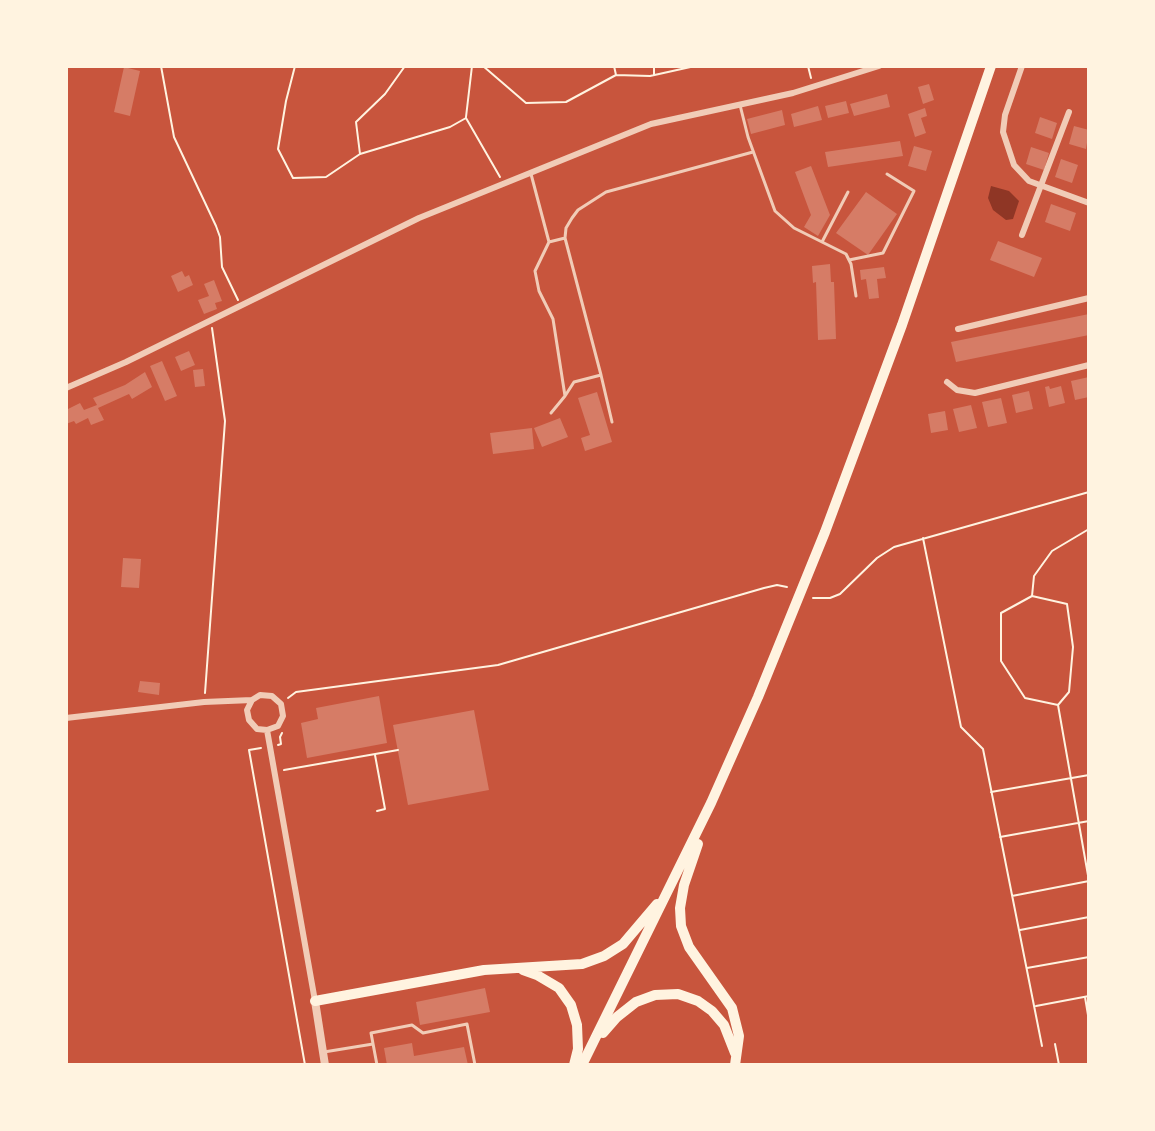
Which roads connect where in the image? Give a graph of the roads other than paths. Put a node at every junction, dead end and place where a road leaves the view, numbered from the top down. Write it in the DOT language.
graph roads {
  1 [pos="879,66"];
  2 [pos="991,66"];
  3 [pos="1022,66"];
  4 [pos="740,105"];
  5 [pos="1069,112"];
  6 [pos="753,152"];
  7 [pos="531,172"];
  8 [pos="887,174"];
  9 [pos="1041,185"];
  10 [pos="848,192"];
  11 [pos="1089,202"];
  12 [pos="1022,235"];
  13 [pos="566,238"];
  14 [pos="549,242"];
  15 [pos="822,242"];
  16 [pos="849,260"];
  17 [pos="856,296"];
  18 [pos="1089,298"];
  19 [pos="958,329"];
  20 [pos="1089,365"];
  21 [pos="601,375"];
  22 [pos="947,382"];
  23 [pos="66,388"];
  24 [pos="565,396"];
  25 [pos="551,413"];
  26 [pos="612,422"];
  27 [pos="252,700"];
  28 [pos="66,718"];
  29 [pos="267,730"];
  30 [pos="711,803"];
  31 [pos="673,883"];
  32 [pos="514,968"];
  33 [pos="315,1000"];
  34 [pos="373,1044"];
  35 [pos="592,1047"];
  36 [pos="324,1052"];
  37 [pos="736,1061"];
  38 [pos="325,1065"];
  39 [pos="377,1065"];
  40 [pos="475,1065"];
  41 [pos="574,1065"];
  42 [pos="582,1065"];
  1 -- 4 [label="street"];
  2 -- 30 [label="highway"];
  3 -- 9 [label="street"];
  4 -- 6 [label="lane"];
  4 -- 7 [label="street"];
  5 -- 9 [label="street"];
  6 -- 13 [label="lane"];
  6 -- 15 [label="lane"];
  7 -- 14 [label="lane"];
  7 -- 23 [label="street"];
  8 -- 16 [label="lane"];
  9 -- 11 [label="street"];
  9 -- 12 [label="street"];
  10 -- 15 [label="lane"];
  13 -- 14 [label="lane"];
  13 -- 21 [label="lane"];
  14 -- 24 [label="lane"];
  15 -- 16 [label="lane"];
  16 -- 17 [label="lane"];
  18 -- 19 [label="street"];
  20 -- 22 [label="street"];
  21 -- 24 [label="lane"];
  21 -- 26 [label="lane"];
  24 -- 25 [label="lane"];
  27 -- 28 [label="street"];
  27 -- 29 [label="street"];
  27 -- 29 [label="street"];
  29 -- 33 [label="street"];
  30 -- 31 [label="highway"];
  30 -- 37 [label="highway"];
  31 -- 32 [label="highway"];
  31 -- 35 [label="highway"];
  32 -- 33 [label="highway"];
  32 -- 41 [label="highway"];
  33 -- 36 [label="street"];
  34 -- 36 [label="lane"];
  34 -- 39 [label="lane"];
  34 -- 40 [label="lane"];
  35 -- 37 [label="highway"];
  35 -- 42 [label="highway"];
  36 -- 38 [label="street"];
}
